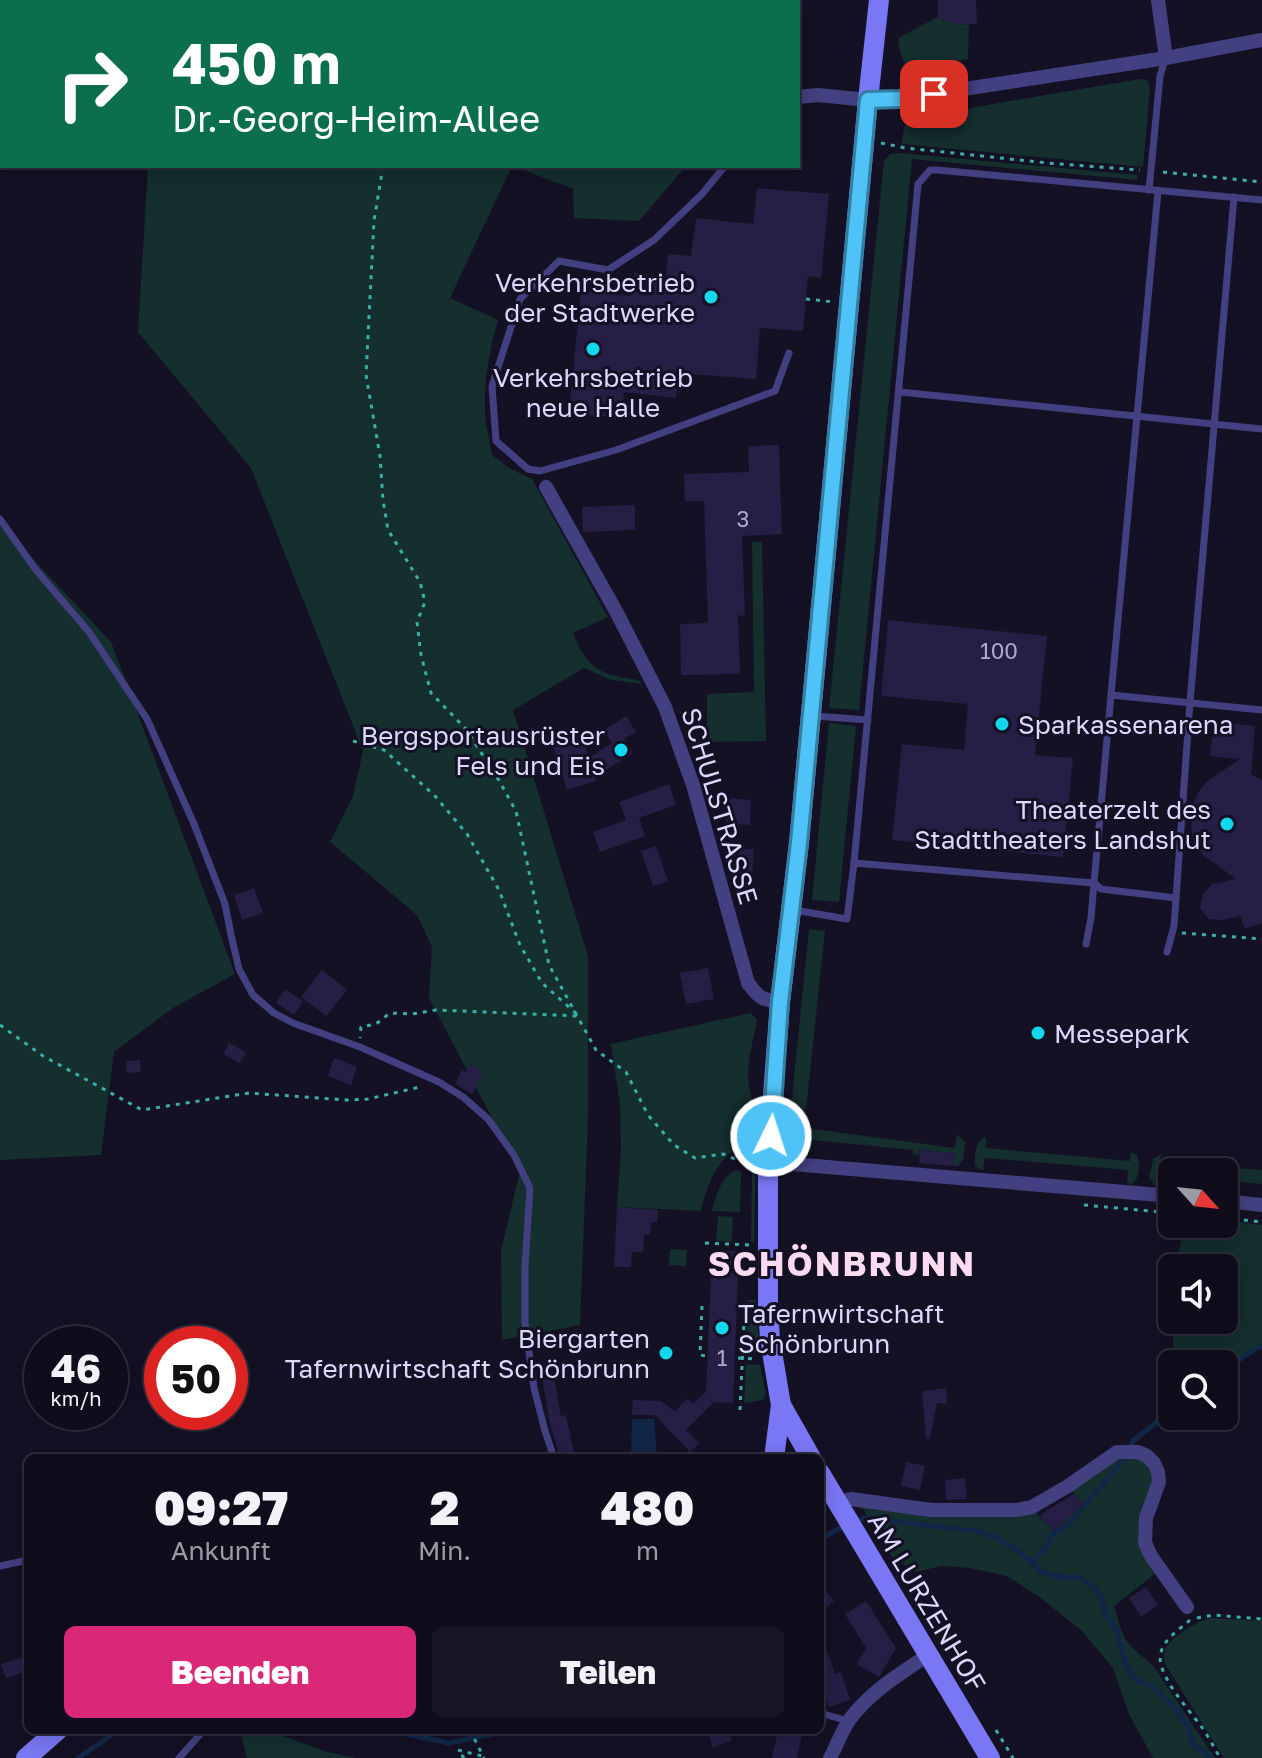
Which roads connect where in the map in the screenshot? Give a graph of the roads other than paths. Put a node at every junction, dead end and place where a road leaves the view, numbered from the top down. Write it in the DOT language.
graph roads {
  1 [pos="879,0"];
  2 [pos="1158,0"];
  3 [pos="1262,40"];
  4 [pos="1166,58"];
  5 [pos="800,97"];
  6 [pos="868,100"];
  7 [pos="723,168"];
  8 [pos="1149,190"];
  9 [pos="1158,191"];
  10 [pos="1234,197"];
  11 [pos="1262,200"];
  12 [pos="789,353"];
  13 [pos="900,392"];
  14 [pos="1137,415"];
  15 [pos="1213,423"];
  16 [pos="1262,429"];
  17 [pos="540,471"];
  18 [pos="546,487"];
  19 [pos="0,519"];
  20 [pos="1111,695"];
  21 [pos="1190,702"];
  22 [pos="1262,710"];
  23 [pos="811,715"];
  24 [pos="868,720"];
  25 [pos="854,863"];
  26 [pos="1094,883"];
  27 [pos="1176,898"];
  28 [pos="792,910"];
  29 [pos="1086,944"];
  30 [pos="1167,952"];
  31 [pos="780,1002"];
  32 [pos="768,1162"];
  33 [pos="1158,1195"];
  34 [pos="1238,1202"];
  35 [pos="1262,1205"];
  36 [pos="781,1405"];
  37 [pos="553,1454"];
  38 [pos="775,1454"];
  39 [pos="809,1454"];
  40 [pos="824,1481"];
  41 [pos="841,1509"];
  42 [pos="24,1561"];
  43 [pos="0,1566"];
  44 [pos="1187,1607"];
  45 [pos="928,1655"];
  46 [pos="824,1714"];
  47 [pos="848,1721"];
  48 [pos="53,1734"];
  49 [pos="200,1734"];
  50 [pos="26,1758"];
  51 [pos="179,1758"];
  52 [pos="830,1758"];
  53 [pos="990,1758"];
  1 -- 6 [label="main road"];
  2 -- 4 [label="street"];
  3 -- 4 [label="street"];
  4 -- 6 [label="street"];
  4 -- 8 [label="lane"];
  5 -- 6 [label="street"];
  6 -- 23 [label="main road"];
  7 -- 17 [label="lane"];
  8 -- 9 [label="lane"];
  8 -- 13 [label="lane"];
  9 -- 10 [label="lane"];
  9 -- 14 [label="lane"];
  10 -- 11 [label="lane"];
  10 -- 15 [label="lane"];
  12 -- 17 [label="lane"];
  13 -- 14 [label="lane"];
  13 -- 24 [label="lane"];
  14 -- 15 [label="lane"];
  14 -- 20 [label="lane"];
  15 -- 16 [label="lane"];
  15 -- 21 [label="lane"];
  17 -- 18 [label="lane"];
  18 -- 31 [label="street, SCHULSTRASSE"];
  19 -- 37 [label="lane"];
  20 -- 21 [label="lane"];
  20 -- 26 [label="lane"];
  21 -- 22 [label="lane"];
  21 -- 27 [label="lane"];
  23 -- 24 [label="lane"];
  23 -- 28 [label="main road"];
  24 -- 25 [label="lane"];
  25 -- 26 [label="lane"];
  25 -- 28 [label="lane"];
  26 -- 27 [label="lane"];
  26 -- 29 [label="lane"];
  27 -- 30 [label="lane"];
  28 -- 31 [label="main road"];
  31 -- 32 [label="main road"];
  32 -- 33 [label="street"];
  32 -- 36 [label="main road"];
  34 -- 35 [label="street"];
  36 -- 38 [label="main road"];
  36 -- 39 [label="main road"];
  40 -- 41 [label="main road, AM LURZENHOF"];
  41 -- 44 [label="street"];
  41 -- 45 [label="main road, AM LURZENHOF"];
  42 -- 43 [label="lane"];
  45 -- 47 [label="street"];
  45 -- 53 [label="main road, AM LURZENHOF"];
  46 -- 47 [label="lane"];
  47 -- 52 [label="street"];
  48 -- 50 [label="main road"];
  49 -- 51 [label="lane"];
}
